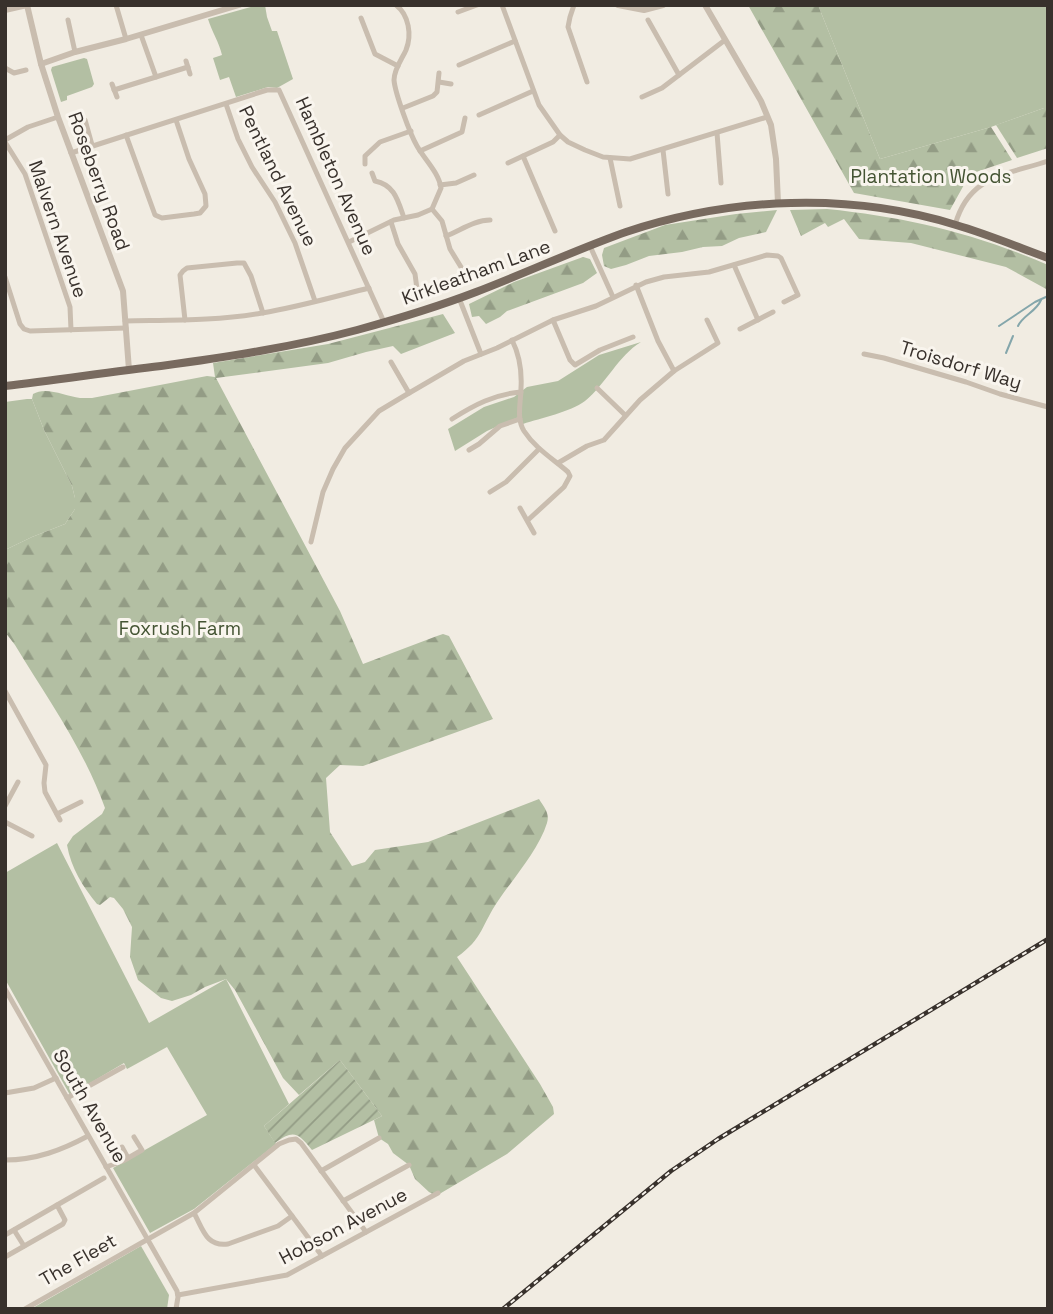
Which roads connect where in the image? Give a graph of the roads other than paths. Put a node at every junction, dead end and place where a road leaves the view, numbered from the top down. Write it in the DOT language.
graph roads {
  1 [pos="27,5"];
  2 [pos="116,5"];
  3 [pos="239,5"];
  4 [pos="396,5"];
  5 [pos="477,5"];
  6 [pos="502,5"];
  7 [pos="574,5"];
  8 [pos="618,5"];
  9 [pos="663,5"];
  10 [pos="705,5"];
  11 [pos="5,10"];
  12 [pos="458,12"];
  13 [pos="361,18"];
  14 [pos="68,20"];
  15 [pos="648,20"];
  16 [pos="141,35"];
  17 [pos="126,39"];
  18 [pos="725,40"];
  19 [pos="515,41"];
  20 [pos="75,52"];
  21 [pos="41,64"];
  22 [pos="398,66"];
  23 [pos="463,66"];
  24 [pos="8,70"];
  25 [pos="26,70"];
  26 [pos="439,73"];
  27 [pos="190,74"];
  28 [pos="679,75"];
  29 [pos="156,77"];
  30 [pos="8,80"];
  31 [pos="439,82"];
  32 [pos="587,82"];
  33 [pos="451,84"];
  34 [pos="533,91"];
  35 [pos="642,96"];
  36 [pos="117,97"];
  37 [pos="226,104"];
  38 [pos="403,108"];
  39 [pos="482,111"];
  40 [pos="58,117"];
  41 [pos="767,117"];
  42 [pos="465,118"];
  43 [pos="85,120"];
  44 [pos="176,120"];
  45 [pos="411,131"];
  46 [pos="462,132"];
  47 [pos="718,132"];
  48 [pos="126,135"];
  49 [pos="560,135"];
  50 [pos="470,137"];
  51 [pos="5,141"];
  52 [pos="92,145"];
  53 [pos="663,150"];
  54 [pos="420,151"];
  55 [pos="70,153"];
  56 [pos="523,156"];
  57 [pos="610,158"];
  58 [pos="1048,161"];
  59 [pos="508,163"];
  60 [pos="365,164"];
  61 [pos="372,173"];
  62 [pos="474,175"];
  63 [pos="718,179"];
  64 [pos="440,185"];
  65 [pos="666,192"];
  66 [pos="778,203"];
  67 [pos="617,204"];
  68 [pos="432,209"];
  69 [pos="404,218"];
  70 [pos="490,220"];
  71 [pos="391,222"];
  72 [pos="955,225"];
  73 [pos="555,231"];
  74 [pos="446,236"];
  75 [pos="349,242"];
  76 [pos="590,246"];
  77 [pos="1048,258"];
  78 [pos="734,265"];
  79 [pos="464,272"];
  80 [pos="5,277"];
  81 [pos="636,285"];
  82 [pos="369,288"];
  83 [pos="417,289"];
  84 [pos="428,289"];
  85 [pos="613,297"];
  86 [pos="416,298"];
  87 [pos="459,298"];
  88 [pos="315,301"];
  89 [pos="784,302"];
  90 [pos="773,312"];
  91 [pos="262,313"];
  92 [pos="185,320"];
  93 [pos="553,320"];
  94 [pos="707,320"];
  95 [pos="758,320"];
  96 [pos="384,322"];
  97 [pos="126,324"];
  98 [pos="740,329"];
  99 [pos="71,330"];
  100 [pos="633,337"];
  101 [pos="512,340"];
  102 [pos="481,354"];
  103 [pos="864,354"];
  104 [pos="391,362"];
  105 [pos="129,370"];
  106 [pos="674,371"];
  107 [pos="5,386"];
  108 [pos="597,388"];
  109 [pos="521,392"];
  110 [pos="409,393"];
  111 [pos="1048,407"];
  112 [pos="625,415"];
  113 [pos="452,419"];
  114 [pos="520,419"];
  115 [pos="539,449"];
  116 [pos="469,450"];
  117 [pos="558,463"];
  118 [pos="490,492"];
  119 [pos="520,508"];
  120 [pos="528,520"];
  121 [pos="534,533"];
  122 [pos="311,542"];
  123 [pos="5,691"];
  124 [pos="46,767"];
  125 [pos="55,767"];
  126 [pos="18,782"];
  127 [pos="5,787"];
  128 [pos="13,791"];
  129 [pos="81,802"];
  130 [pos="5,806"];
  131 [pos="5,822"];
  132 [pos="23,831"];
  133 [pos="32,836"];
  134 [pos="19,840"];
  135 [pos="5,989"];
  136 [pos="123,1067"];
  137 [pos="56,1078"];
  138 [pos="5,1093"];
  139 [pos="67,1098"];
  140 [pos="88,1136"];
  141 [pos="134,1137"];
  142 [pos="379,1138"];
  143 [pos="122,1147"];
  144 [pos="128,1158"];
  145 [pos="5,1160"];
  146 [pos="254,1165"];
  147 [pos="409,1165"];
  148 [pos="106,1167"];
  149 [pos="321,1171"];
  150 [pos="104,1178"];
  151 [pos="438,1193"];
  152 [pos="343,1201"];
  153 [pos="57,1205"];
  154 [pos="194,1213"];
  155 [pos="292,1216"];
  156 [pos="14,1230"];
  157 [pos="366,1232"];
  158 [pos="5,1235"];
  159 [pos="147,1239"];
  160 [pos="24,1246"];
  161 [pos="322,1256"];
  162 [pos="5,1257"];
  163 [pos="178,1295"];
  164 [pos="25,1309"];
  165 [pos="176,1309"];
  1 -- 11 [label="street"];
  1 -- 21 [label="street, Roseberry Road"];
  2 -- 17 [label="street"];
  3 -- 16 [label="street"];
  4 -- 22 [label="street"];
  5 -- 12 [label="street"];
  6 -- 19 [label="street"];
  7 -- 32 [label="street"];
  8 -- 9 [label="street"];
  10 -- 18 [label="street"];
  13 -- 22 [label="street"];
  14 -- 20 [label="street"];
  15 -- 28 [label="street"];
  16 -- 17 [label="street"];
  16 -- 29 [label="street"];
  17 -- 20 [label="street"];
  18 -- 28 [label="street"];
  18 -- 41 [label="street"];
  19 -- 23 [label="street"];
  19 -- 34 [label="street"];
  20 -- 21 [label="street"];
  21 -- 40 [label="street, Roseberry Road"];
  22 -- 38 [label="street"];
  24 -- 25 [label="street"];
  24 -- 30 [label="street"];
  26 -- 31 [label="street"];
  27 -- 29 [label="street"];
  28 -- 35 [label="street"];
  29 -- 36 [label="street"];
  31 -- 33 [label="street"];
  31 -- 38 [label="street"];
  34 -- 39 [label="street"];
  34 -- 49 [label="street"];
  37 -- 44 [label="street, Hambleton Avenue"];
  37 -- 75 [label="street, Hambleton Avenue"];
  37 -- 88 [label="street, Pentland Avenue"];
  38 -- 45 [label="street"];
  40 -- 51 [label="street"];
  40 -- 55 [label="street, Roseberry Road"];
  41 -- 47 [label="street"];
  41 -- 66 [label="street"];
  42 -- 46 [label="street"];
  43 -- 52 [label="street"];
  44 -- 48 [label="street, Hambleton Avenue"];
  44 -- 48 [label="street"];
  45 -- 54 [label="street"];
  45 -- 60 [label="street"];
  46 -- 50 [label="street"];
  46 -- 54 [label="street"];
  47 -- 53 [label="street"];
  47 -- 63 [label="street"];
  48 -- 52 [label="street, Hambleton Avenue"];
  49 -- 56 [label="street"];
  49 -- 57 [label="street"];
  51 -- 99 [label="street, Malvern Avenue"];
  52 -- 55 [label="street, Hambleton Avenue"];
  53 -- 57 [label="street"];
  53 -- 65 [label="street"];
  54 -- 64 [label="street"];
  55 -- 97 [label="street, Roseberry Road"];
  56 -- 59 [label="street"];
  56 -- 73 [label="street"];
  57 -- 67 [label="street"];
  58 -- 72 [label="street"];
  61 -- 69 [label="street"];
  62 -- 64 [label="street"];
  64 -- 68 [label="street"];
  66 -- 72 [label="main road, Kirkleatham Lane"];
  66 -- 76 [label="main road, Kirkleatham Lane"];
  68 -- 69 [label="street"];
  68 -- 74 [label="street"];
  69 -- 71 [label="street"];
  70 -- 74 [label="street"];
  71 -- 75 [label="street"];
  71 -- 83 [label="street"];
  72 -- 77 [label="main road, Kirkleatham Lane"];
  74 -- 79 [label="street"];
  75 -- 82 [label="street, Hambleton Avenue"];
  76 -- 85 [label="street"];
  76 -- 87 [label="main road, Kirkleatham Lane"];
  78 -- 81 [label="street"];
  78 -- 89 [label="street"];
  78 -- 95 [label="street"];
  80 -- 99 [label="street"];
  81 -- 85 [label="street"];
  81 -- 106 [label="street"];
  82 -- 88 [label="street"];
  82 -- 96 [label="street, Hambleton Avenue"];
  83 -- 84 [label="street"];
  83 -- 86 [label="street"];
  85 -- 93 [label="street"];
  87 -- 96 [label="main road, Kirkleatham Lane"];
  87 -- 102 [label="street"];
  88 -- 91 [label="street"];
  90 -- 95 [label="street"];
  91 -- 92 [label="street"];
  91 -- 92 [label="street"];
  92 -- 97 [label="street"];
  93 -- 100 [label="street"];
  93 -- 101 [label="street"];
  94 -- 106 [label="street"];
  95 -- 98 [label="street"];
  96 -- 105 [label="main road, Kirkleatham Lane"];
  97 -- 99 [label="street"];
  97 -- 105 [label="street, Roseberry Road"];
  101 -- 102 [label="street"];
  101 -- 109 [label="street"];
  102 -- 110 [label="street"];
  103 -- 111 [label="street, Troisdorf Way"];
  104 -- 110 [label="street"];
  105 -- 107 [label="main road, Kirkleatham Lane"];
  106 -- 112 [label="street"];
  108 -- 112 [label="street"];
  109 -- 113 [label="street"];
  109 -- 114 [label="street"];
  110 -- 122 [label="street"];
  112 -- 117 [label="street"];
  114 -- 115 [label="street"];
  114 -- 116 [label="street"];
  115 -- 117 [label="street"];
  115 -- 118 [label="street"];
  117 -- 120 [label="street"];
  119 -- 120 [label="street"];
  120 -- 121 [label="street"];
  123 -- 124 [label="street"];
  124 -- 125 [label="street"];
  124 -- 129 [label="street"];
  126 -- 128 [label="street"];
  127 -- 128 [label="street"];
  128 -- 130 [label="street"];
  131 -- 132 [label="street"];
  132 -- 133 [label="street"];
  132 -- 134 [label="street"];
  135 -- 137 [label="street, South Avenue"];
  136 -- 139 [label="street"];
  137 -- 138 [label="street"];
  137 -- 139 [label="street, South Avenue"];
  139 -- 140 [label="street, South Avenue"];
  140 -- 145 [label="street"];
  140 -- 148 [label="street, South Avenue"];
  141 -- 144 [label="street"];
  142 -- 149 [label="street"];
  143 -- 144 [label="street"];
  144 -- 148 [label="street"];
  146 -- 149 [label="street, The Fleet"];
  146 -- 154 [label="street, The Fleet"];
  146 -- 155 [label="street"];
  147 -- 152 [label="street"];
  148 -- 159 [label="street, South Avenue"];
  149 -- 152 [label="street"];
  150 -- 153 [label="street"];
  151 -- 157 [label="street, Hobson Avenue"];
  152 -- 157 [label="street"];
  153 -- 156 [label="street"];
  153 -- 160 [label="street"];
  154 -- 155 [label="street"];
  154 -- 159 [label="street, The Fleet"];
  155 -- 161 [label="street"];
  156 -- 158 [label="street"];
  156 -- 160 [label="street"];
  157 -- 161 [label="street, Hobson Avenue"];
  159 -- 163 [label="street, South Avenue"];
  159 -- 164 [label="street, The Fleet"];
  160 -- 162 [label="street"];
  161 -- 163 [label="street, Hobson Avenue"];
  163 -- 165 [label="street"];
}
